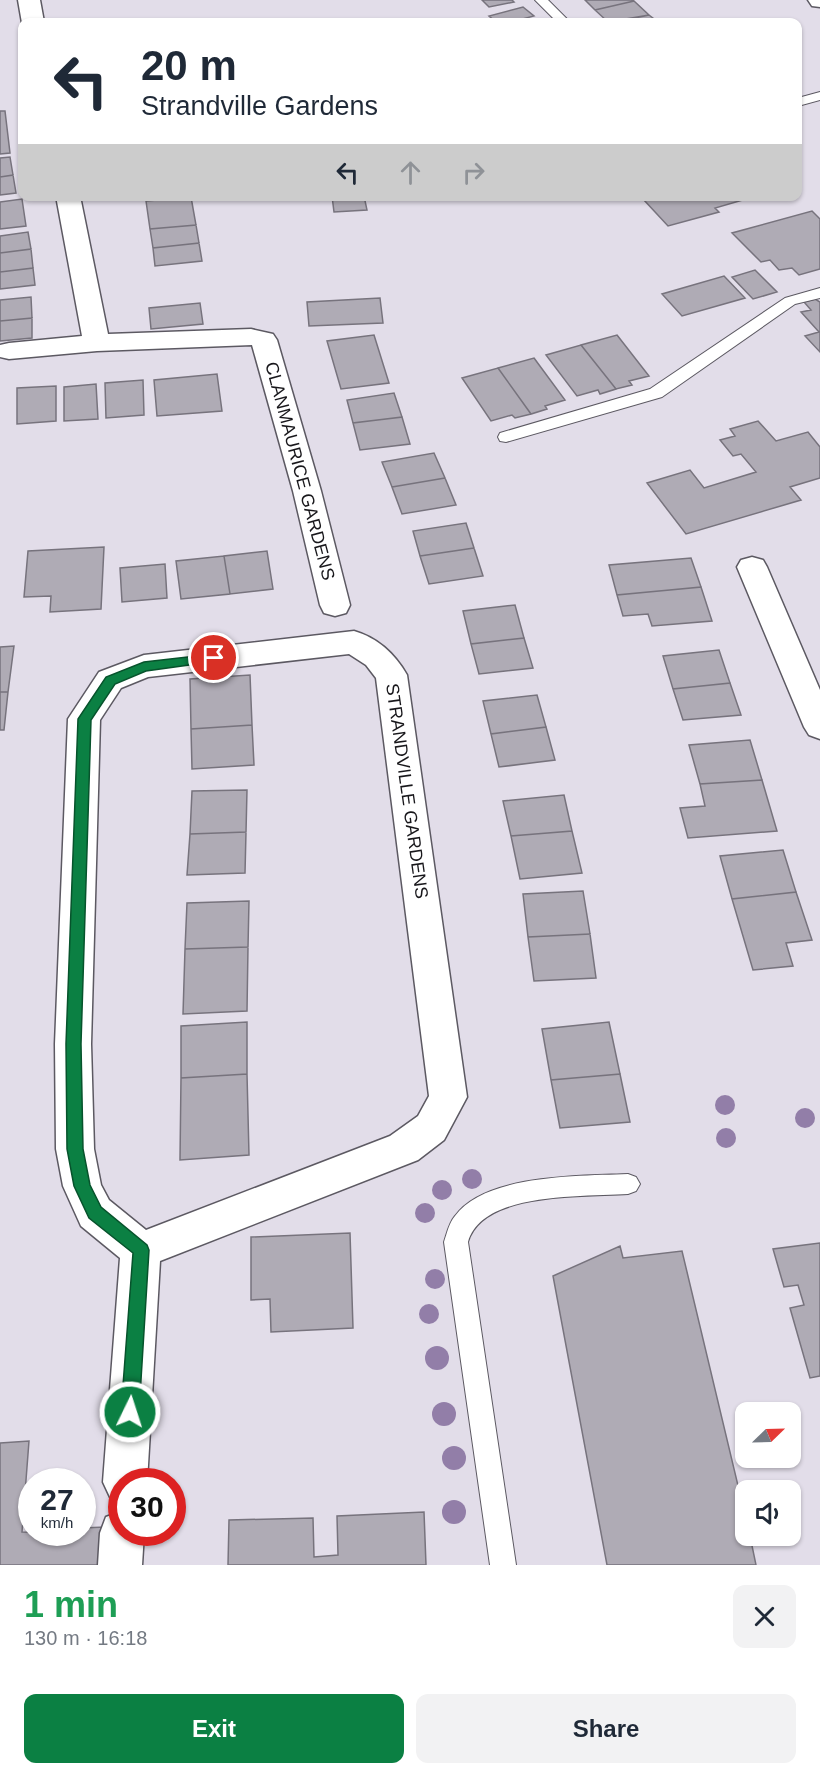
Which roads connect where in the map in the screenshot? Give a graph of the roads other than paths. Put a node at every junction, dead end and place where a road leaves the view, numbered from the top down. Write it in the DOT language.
graph roads {
  1 [pos="29,0"];
  2 [pos="541,0"];
  3 [pos="32,18"];
  4 [pos="560,18"];
  5 [pos="820,96"];
  6 [pos="802,101"];
  7 [pos="69,201"];
  8 [pos="820,292"];
  9 [pos="97,343"];
  10 [pos="9,351"];
  11 [pos="506,437"];
  12 [pos="752,567"];
  13 [pos="335,605"];
  14 [pos="820,727"];
  15 [pos="628,1184"];
  16 [pos="141,1250"];
  17 [pos="126,1468"];
  18 [pos="121,1546"];
  19 [pos="120,1565"];
  20 [pos="503,1565"];
  1 -- 3 [label="street"];
  2 -- 4 [label="lane"];
  5 -- 6 [label="lane"];
  7 -- 9 [label="street"];
  8 -- 11 [label="lane"];
  9 -- 10 [label="street, CLANMAURICE GARDENS"];
  9 -- 13 [label="street, CLANMAURICE GARDENS"];
  12 -- 14 [label="street"];
  15 -- 20 [label="lane"];
  16 -- 16 [label="street, STRANDVILLE GARDENS"];
  16 -- 17 [label="street"];
  18 -- 19 [label="street"];
}
